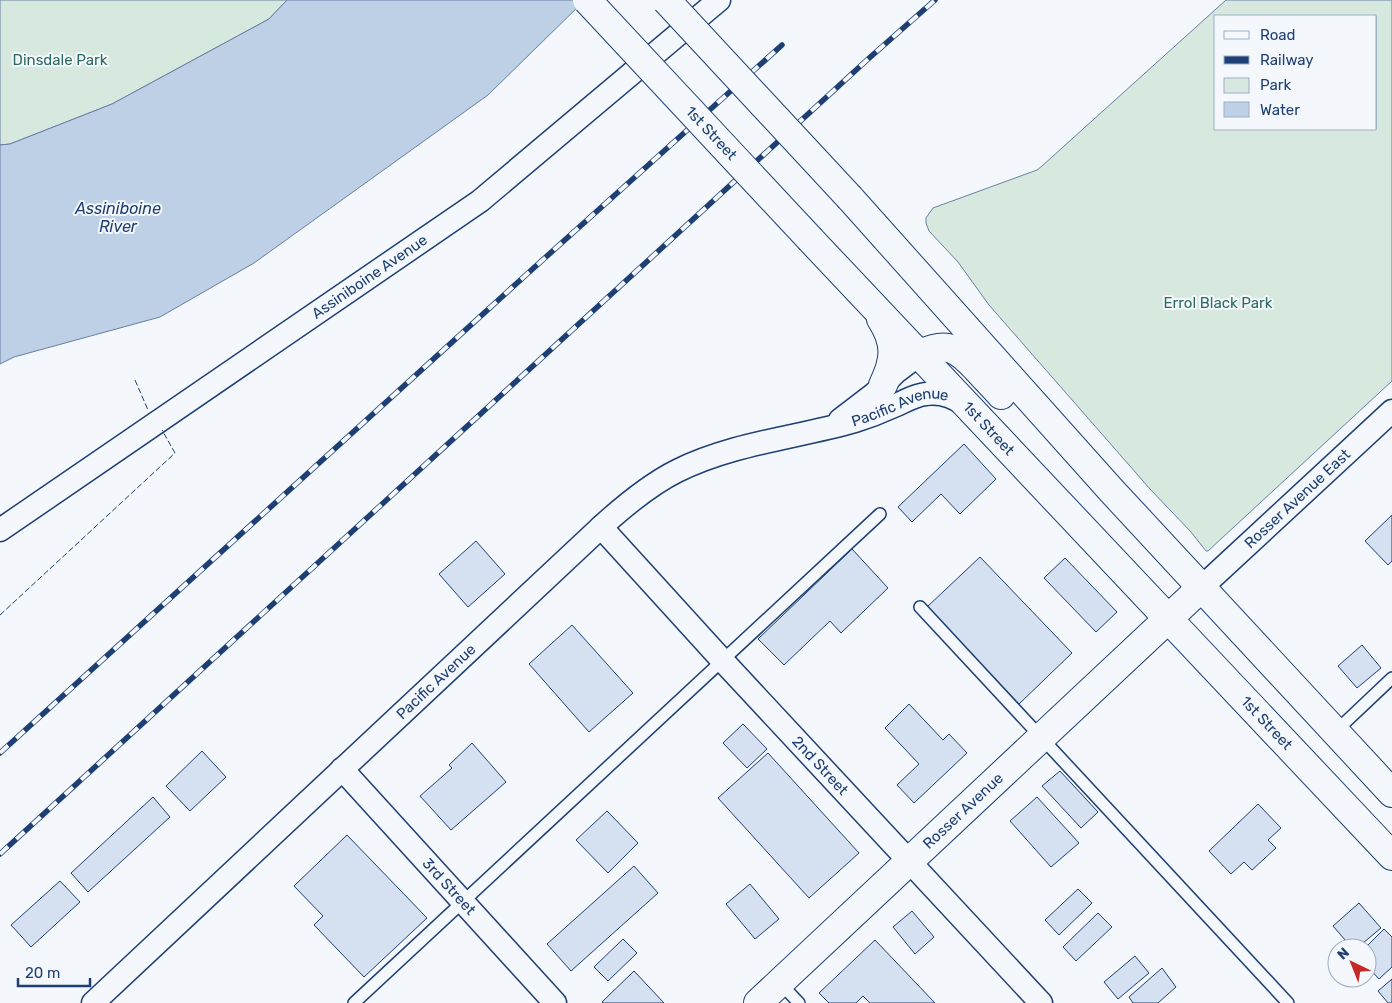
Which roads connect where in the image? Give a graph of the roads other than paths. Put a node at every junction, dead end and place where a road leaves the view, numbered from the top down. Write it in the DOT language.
graph roads {
  1 [pos="587,0"];
  2 [pos="666,0"];
  3 [pos="719,0"];
  4 [pos="870,301"];
  5 [pos="920,354"];
  6 [pos="883,385"];
  7 [pos="1392,411"];
  8 [pos="977,414"];
  9 [pos="820,431"];
  10 [pos="1111,490"];
  11 [pos="880,514"];
  12 [pos="601,527"];
  13 [pos="0,530"];
  14 [pos="1202,588"];
  15 [pos="920,607"];
  16 [pos="1170,618"];
  17 [pos="722,660"];
  18 [pos="1392,678"];
  19 [pos="1335,732"];
  20 [pos="1042,736"];
  21 [pos="342,769"];
  22 [pos="1392,793"];
  23 [pos="1392,856"];
  24 [pos="910,860"];
  25 [pos="462,902"];
  26 [pos="780,983"];
  27 [pos="93,1003"];
  28 [pos="354,1003"];
  29 [pos="555,1003"];
  30 [pos="758,1003"];
  31 [pos="799,1003"];
  32 [pos="1041,1003"];
  33 [pos="1288,1003"];
  1 -- 4 [label="main road, 1st Street, bridge"];
  2 -- 10 [label="main road, bridge"];
  3 -- 13 [label="street, Assiniboine Avenue"];
  4 -- 5 [label="main road, 1st Street"];
  4 -- 6 [label="main road"];
  5 -- 6 [label="street, Pacific Avenue"];
  5 -- 8 [label="main road, 1st Street"];
  5 -- 10 [label="main road"];
  6 -- 9 [label="street, Pacific Avenue"];
  7 -- 14 [label="street, Rosser Avenue East"];
  8 -- 9 [label="street, Pacific Avenue"];
  8 -- 16 [label="main road, 1st Street"];
  9 -- 12 [label="street, Pacific Avenue"];
  10 -- 14 [label="main road"];
  11 -- 17 [label="lane"];
  12 -- 17 [label="street, 2nd Street"];
  12 -- 21 [label="street, Pacific Avenue"];
  14 -- 16 [label="main road, Rosser Avenue"];
  14 -- 19 [label="main road"];
  15 -- 20 [label="lane"];
  16 -- 20 [label="main road, Rosser Avenue"];
  16 -- 23 [label="main road, 1st Street"];
  17 -- 24 [label="street, 2nd Street"];
  17 -- 25 [label="lane"];
  18 -- 19 [label="lane"];
  19 -- 22 [label="main road"];
  20 -- 24 [label="main road, Rosser Avenue"];
  20 -- 33 [label="lane"];
  21 -- 25 [label="street, 3rd Street"];
  21 -- 27 [label="street, Pacific Avenue"];
  24 -- 26 [label="main road, Rosser Avenue"];
  24 -- 32 [label="street, 2nd Street"];
  25 -- 28 [label="lane"];
  25 -- 29 [label="street, 3rd Street"];
  26 -- 30 [label="main road, Rosser Avenue"];
  26 -- 31 [label="lane"];
}
